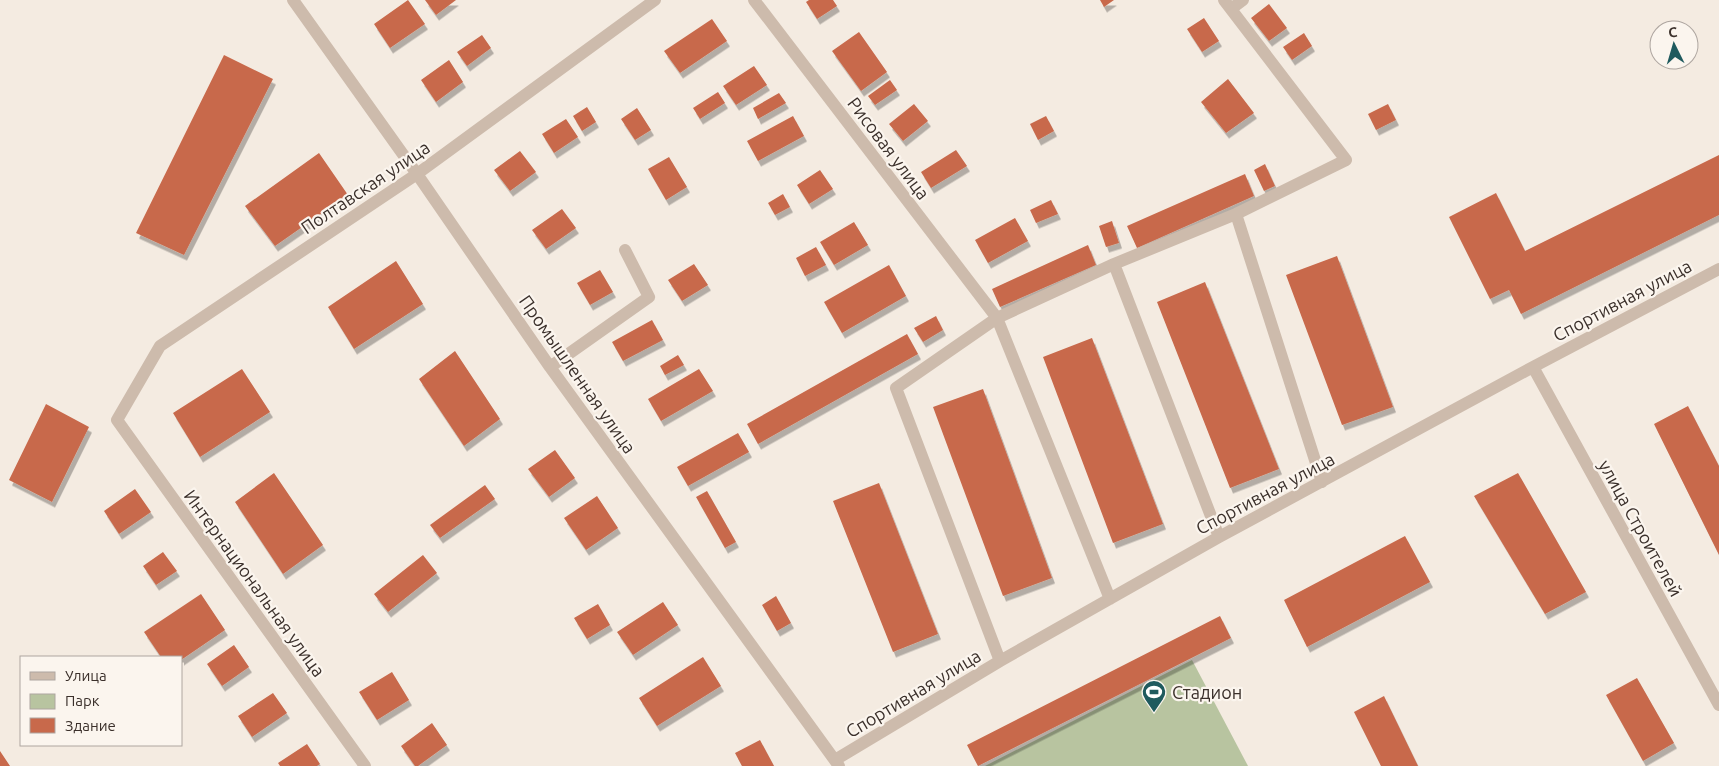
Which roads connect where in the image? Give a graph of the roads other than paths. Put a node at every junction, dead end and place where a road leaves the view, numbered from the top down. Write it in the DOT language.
graph roads {
  1 [pos="293,0"];
  2 [pos="655,0"];
  3 [pos="754,0"];
  4 [pos="1244,0"];
  5 [pos="1228,5"];
  6 [pos="417,174"];
  7 [pos="1236,214"];
  8 [pos="625,250"];
  9 [pos="1114,264"];
  10 [pos="1719,269"];
  11 [pos="997,318"];
  12 [pos="550,367"];
  13 [pos="1533,367"];
  14 [pos="117,420"];
  15 [pos="1322,482"];
  16 [pos="1219,537"];
  17 [pos="1110,599"];
  18 [pos="1000,661"];
  19 [pos="1719,705"];
  20 [pos="838,763"];
  21 [pos="366,766"];
  1 -- 6 [label="street, Промышленная улица"];
  2 -- 6 [label="street, Полтавская улица"];
  3 -- 11 [label="street, Рисовая улица"];
  4 -- 5 [label="street"];
  5 -- 7 [label="street"];
  6 -- 12 [label="street, Промышленная улица"];
  6 -- 14 [label="street, Полтавская улица"];
  7 -- 9 [label="street"];
  7 -- 15 [label="street"];
  8 -- 12 [label="street"];
  9 -- 11 [label="street"];
  9 -- 16 [label="street"];
  10 -- 13 [label="street, Спортивная улица"];
  11 -- 17 [label="street, Рисовая улица"];
  11 -- 18 [label="street"];
  12 -- 20 [label="street, Промышленная улица"];
  13 -- 15 [label="street, Спортивная улица"];
  13 -- 19 [label="street, улица Строителей"];
  14 -- 21 [label="street, Интернациональная улица"];
  15 -- 16 [label="street, Спортивная улица"];
  16 -- 17 [label="street, Спортивная улица"];
  17 -- 18 [label="street, Спортивная улица"];
  18 -- 20 [label="street, Спортивная улица"];
}
